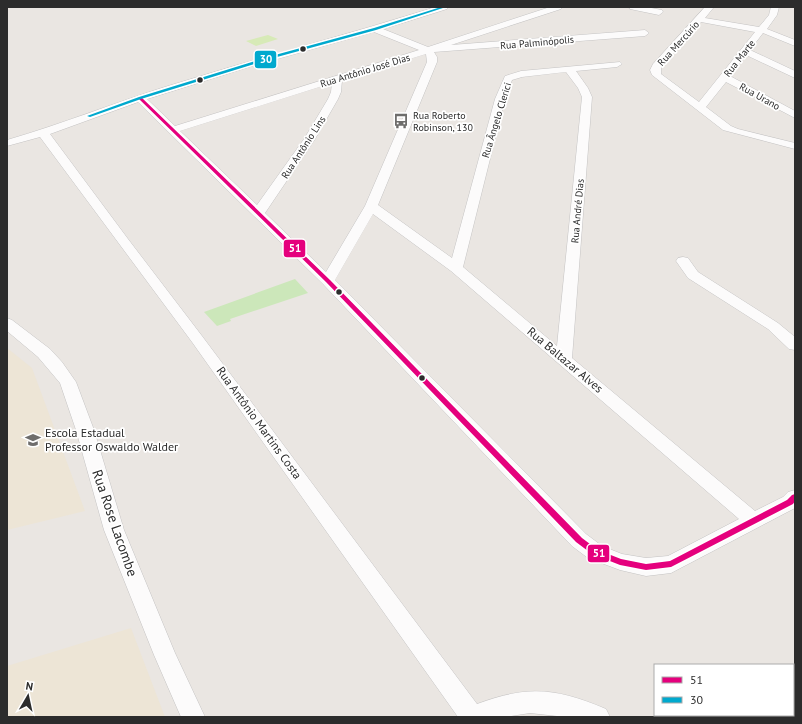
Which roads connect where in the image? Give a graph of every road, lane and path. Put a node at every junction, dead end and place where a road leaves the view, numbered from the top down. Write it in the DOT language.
graph roads {
  1 [pos="441,7"];
  2 [pos="558,7"];
  3 [pos="633,7"];
  4 [pos="710,7"];
  5 [pos="775,7"];
  6 [pos="659,12"];
  7 [pos="698,19"];
  8 [pos="375,29"];
  9 [pos="761,30"];
  10 [pos="645,33"];
  11 [pos="795,43"];
  12 [pos="428,50"];
  13 [pos="745,51"];
  14 [pos="617,64"];
  15 [pos="569,69"];
  16 [pos="795,75"];
  17 [pos="724,77"];
  18 [pos="337,78"];
  19 [pos="140,98"];
  20 [pos="701,107"];
  21 [pos="795,115"];
  22 [pos="172,130"];
  23 [pos="43,133"];
  24 [pos="7,143"];
  25 [pos="795,146"];
  26 [pos="371,206"];
  27 [pos="259,212"];
  28 [pos="683,261"];
  29 [pos="456,268"];
  30 [pos="328,280"];
  31 [pos="7,323"];
  32 [pos="795,344"];
  33 [pos="564,359"];
  34 [pos="795,497"];
  35 [pos="754,521"];
  36 [pos="193,717"];
  37 [pos="472,717"];
  38 [pos="598,717"];
  1 -- 8 [label="street"];
  2 -- 12 [label="street, Rua Antônio José Dias"];
  3 -- 6 [label="street"];
  4 -- 7 [label="street, Rua Mercúrio"];
  5 -- 9 [label="street, Rua Marte"];
  7 -- 9 [label="street"];
  7 -- 20 [label="street, Rua Mercúrio"];
  8 -- 12 [label="street"];
  8 -- 19 [label="street"];
  9 -- 11 [label="street"];
  9 -- 13 [label="street, Rua Marte"];
  10 -- 12 [label="street, Rua Palminópolis"];
  12 -- 18 [label="street, Rua Antônio José Dias"];
  12 -- 26 [label="street"];
  13 -- 16 [label="street"];
  13 -- 17 [label="street, Rua Marte"];
  14 -- 15 [label="street, Rua Ângelo Clerici"];
  15 -- 29 [label="street, Rua Ângelo Clerici"];
  15 -- 33 [label="street, Rua André Dias"];
  17 -- 20 [label="street, Rua Marte"];
  17 -- 21 [label="street, Rua Urano"];
  18 -- 22 [label="street, Rua Antônio José Dias"];
  18 -- 27 [label="street, Rua Antônio Lins"];
  19 -- 22 [label="street"];
  19 -- 23 [label="street"];
  20 -- 25 [label="street"];
  22 -- 27 [label="street"];
  23 -- 24 [label="street"];
  23 -- 37 [label="street, Rua Antônio Martins Costa"];
  26 -- 29 [label="street, Rua Baltazar Alves"];
  26 -- 30 [label="street"];
  27 -- 30 [label="street"];
  28 -- 32 [label="street"];
  29 -- 33 [label="street, Rua Baltazar Alves"];
  30 -- 35 [label="street"];
  31 -- 36 [label="street, Rua Rose Lacombe"];
  33 -- 35 [label="street, Rua Baltazar Alves"];
  34 -- 35 [label="street"];
  37 -- 38 [label="street"];
}
